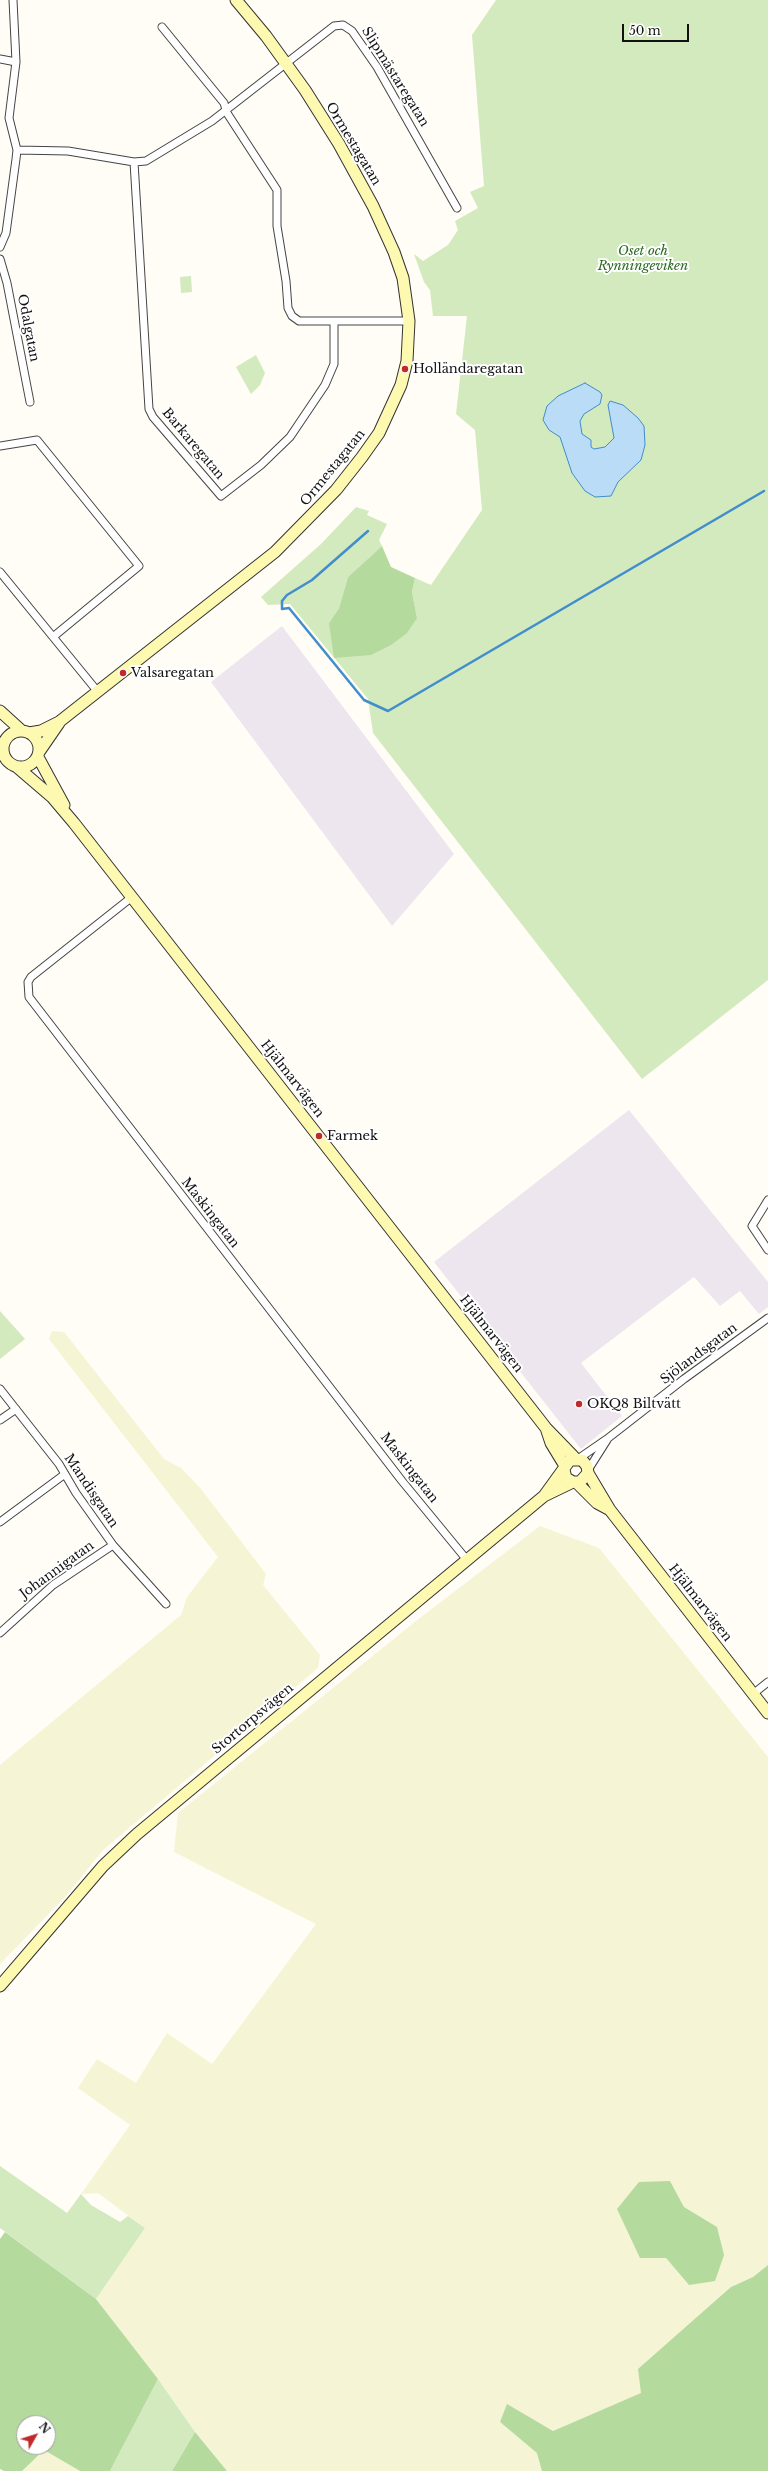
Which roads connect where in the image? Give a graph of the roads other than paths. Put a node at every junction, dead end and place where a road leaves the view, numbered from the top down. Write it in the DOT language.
graph roads {
  1 [pos="13,0"];
  2 [pos="236,0"];
  3 [pos="162,27"];
  4 [pos="0,59"];
  5 [pos="16,62"];
  6 [pos="285,62"];
  7 [pos="226,108"];
  8 [pos="17,150"];
  9 [pos="134,162"];
  10 [pos="457,208"];
  11 [pos="0,247"];
  12 [pos="0,259"];
  13 [pos="334,321"];
  14 [pos="409,321"];
  15 [pos="30,402"];
  16 [pos="0,446"];
  17 [pos="0,572"];
  18 [pos="53,637"];
  19 [pos="98,692"];
  20 [pos="0,711"];
  21 [pos="59,722"];
  22 [pos="0,730"];
  23 [pos="26,732"];
  24 [pos="2,745"];
  25 [pos="38,755"];
  26 [pos="9,766"];
  27 [pos="74,823"];
  28 [pos="132,897"];
  29 [pos="768,1200"];
  30 [pos="768,1250"];
  31 [pos="768,1318"];
  32 [pos="0,1389"];
  33 [pos="16,1409"];
  34 [pos="0,1420"];
  35 [pos="546,1428"];
  36 [pos="607,1439"];
  37 [pos="577,1459"];
  38 [pos="564,1468"];
  39 [pos="588,1472"];
  40 [pos="65,1474"];
  41 [pos="575,1482"];
  42 [pos="544,1496"];
  43 [pos="610,1510"];
  44 [pos="0,1522"];
  45 [pos="113,1545"];
  46 [pos="467,1560"];
  47 [pos="166,1604"];
  48 [pos="0,1633"];
  49 [pos="768,1682"];
  50 [pos="753,1694"];
  51 [pos="768,1713"];
  52 [pos="0,1986"];
  1 -- 5 [label="street"];
  2 -- 6 [label="street, Ormestagatan"];
  3 -- 7 [label="street"];
  4 -- 5 [label="street"];
  5 -- 8 [label="street"];
  6 -- 7 [label="street, Slipmästaregatan"];
  6 -- 10 [label="street, Slipmästaregatan"];
  6 -- 14 [label="street, Ormestagatan"];
  7 -- 9 [label="street, Slipmästaregatan"];
  7 -- 13 [label="street"];
  8 -- 9 [label="street"];
  8 -- 11 [label="street"];
  9 -- 13 [label="street, Barkaregatan"];
  12 -- 15 [label="street, Odalgatan"];
  13 -- 14 [label="street"];
  14 -- 19 [label="street, Ormestagatan"];
  16 -- 18 [label="street"];
  17 -- 18 [label="street"];
  18 -- 19 [label="street"];
  19 -- 21 [label="street, Ormestagatan"];
  20 -- 23 [label="street"];
  21 -- 23 [label="street, Ormestagatan"];
  21 -- 25 [label="street, Ormestagatan"];
  22 -- 24 [label="street"];
  23 -- 24 [label="street"];
  23 -- 25 [label="street"];
  24 -- 26 [label="street"];
  25 -- 26 [label="street"];
  25 -- 27 [label="street, Hjälmarvägen"];
  26 -- 27 [label="street, Hjälmarvägen"];
  27 -- 28 [label="street, Hjälmarvägen"];
  28 -- 35 [label="street, Hjälmarvägen"];
  28 -- 46 [label="street, Maskingatan"];
  29 -- 30 [label="street"];
  31 -- 36 [label="street, Sjölandsgatan"];
  32 -- 33 [label="street, Mandisgatan"];
  33 -- 34 [label="street"];
  33 -- 40 [label="street, Mandisgatan"];
  35 -- 37 [label="street, Hjälmarvägen"];
  35 -- 38 [label="street, Hjälmarvägen"];
  36 -- 37 [label="street, Sjölandsgatan"];
  36 -- 39 [label="street, Sjölandsgatan"];
  37 -- 38 [label="street"];
  37 -- 39 [label="street"];
  38 -- 41 [label="street"];
  38 -- 42 [label="street, Stortorpsvägen"];
  39 -- 41 [label="street"];
  39 -- 43 [label="street, Hjälmarvägen"];
  40 -- 44 [label="street"];
  40 -- 45 [label="street, Mandisgatan"];
  41 -- 42 [label="street, Stortorpsvägen"];
  41 -- 43 [label="street, Hjälmarvägen"];
  42 -- 46 [label="street, Stortorpsvägen"];
  43 -- 50 [label="street, Hjälmarvägen"];
  45 -- 47 [label="street, Mandisgatan"];
  45 -- 48 [label="street, Johannigatan"];
  46 -- 52 [label="street, Stortorpsvägen"];
  49 -- 50 [label="street"];
  50 -- 51 [label="street, Hjälmarvägen"];
}
